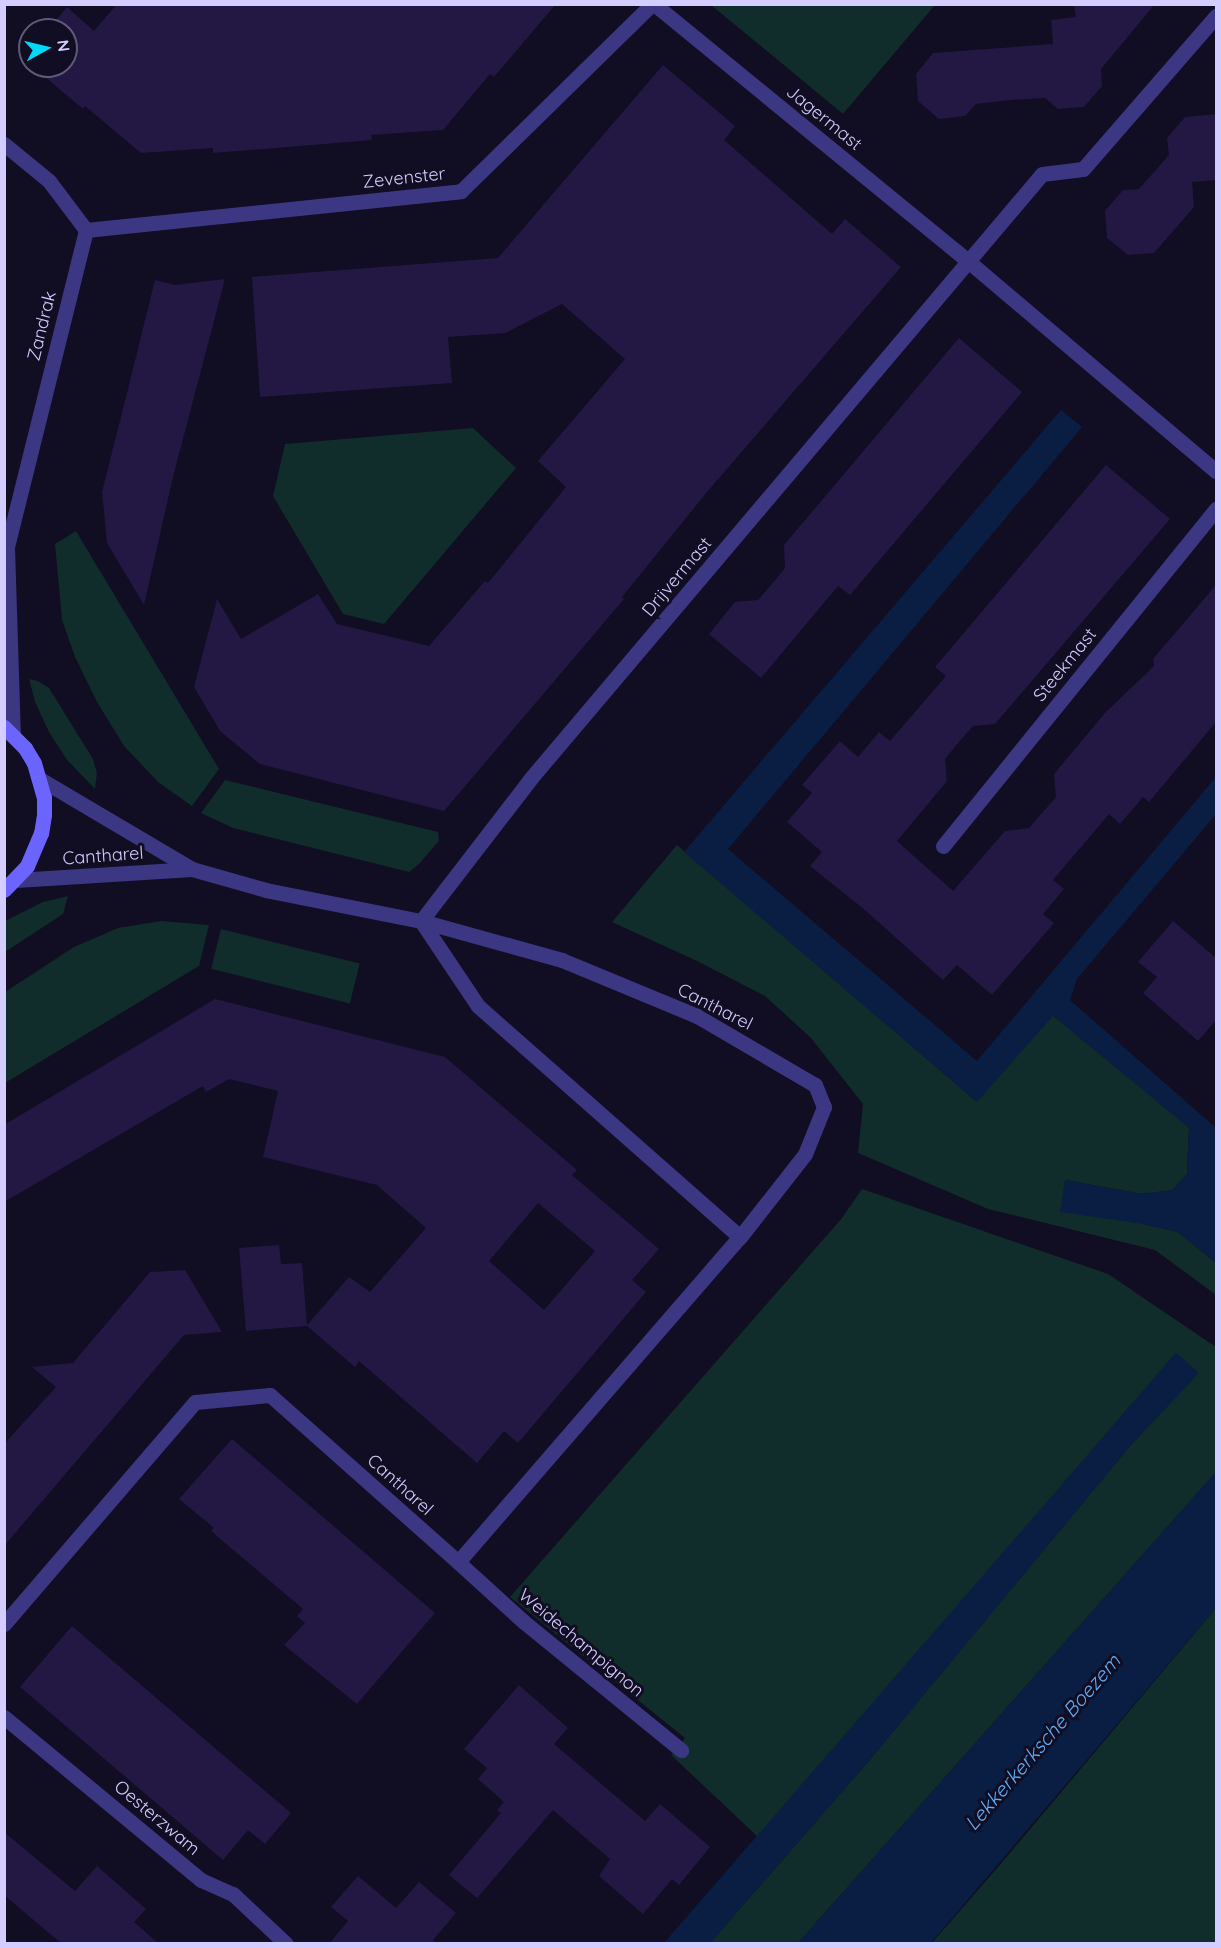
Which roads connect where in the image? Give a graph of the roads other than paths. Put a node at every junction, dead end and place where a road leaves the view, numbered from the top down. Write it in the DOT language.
graph roads {
  1 [pos="653,4"];
  2 [pos="1216,16"];
  3 [pos="4,144"];
  4 [pos="86,230"];
  5 [pos="968,261"];
  6 [pos="1216,471"];
  7 [pos="1216,509"];
  8 [pos="6,549"];
  9 [pos="9,730"];
  10 [pos="40,779"];
  11 [pos="943,846"];
  12 [pos="192,869"];
  13 [pos="10,885"];
  14 [pos="420,921"];
  15 [pos="740,1237"];
  16 [pos="458,1562"];
  17 [pos="4,1624"];
  18 [pos="4,1717"];
  19 [pos="681,1750"];
  20 [pos="286,1944"];
  1 -- 4 [label="street, Zevenster"];
  1 -- 5 [label="street, Jagermast"];
  2 -- 5 [label="street"];
  3 -- 4 [label="street"];
  4 -- 8 [label="street, Zandrak"];
  5 -- 6 [label="street, Jagermast"];
  5 -- 14 [label="street, Drijvermast"];
  7 -- 11 [label="street, Steekmast"];
  8 -- 9 [label="street, Zandrak"];
  9 -- 10 [label="street"];
  10 -- 12 [label="street, Cantharel"];
  10 -- 13 [label="street"];
  12 -- 13 [label="street, Cantharel"];
  12 -- 14 [label="street, Cantharel"];
  14 -- 15 [label="street"];
  14 -- 15 [label="street, Cantharel"];
  15 -- 16 [label="street, Cantharel"];
  16 -- 17 [label="street, Cantharel"];
  16 -- 19 [label="street, Weidechampignon"];
  18 -- 20 [label="street, Oesterzwam"];
}
